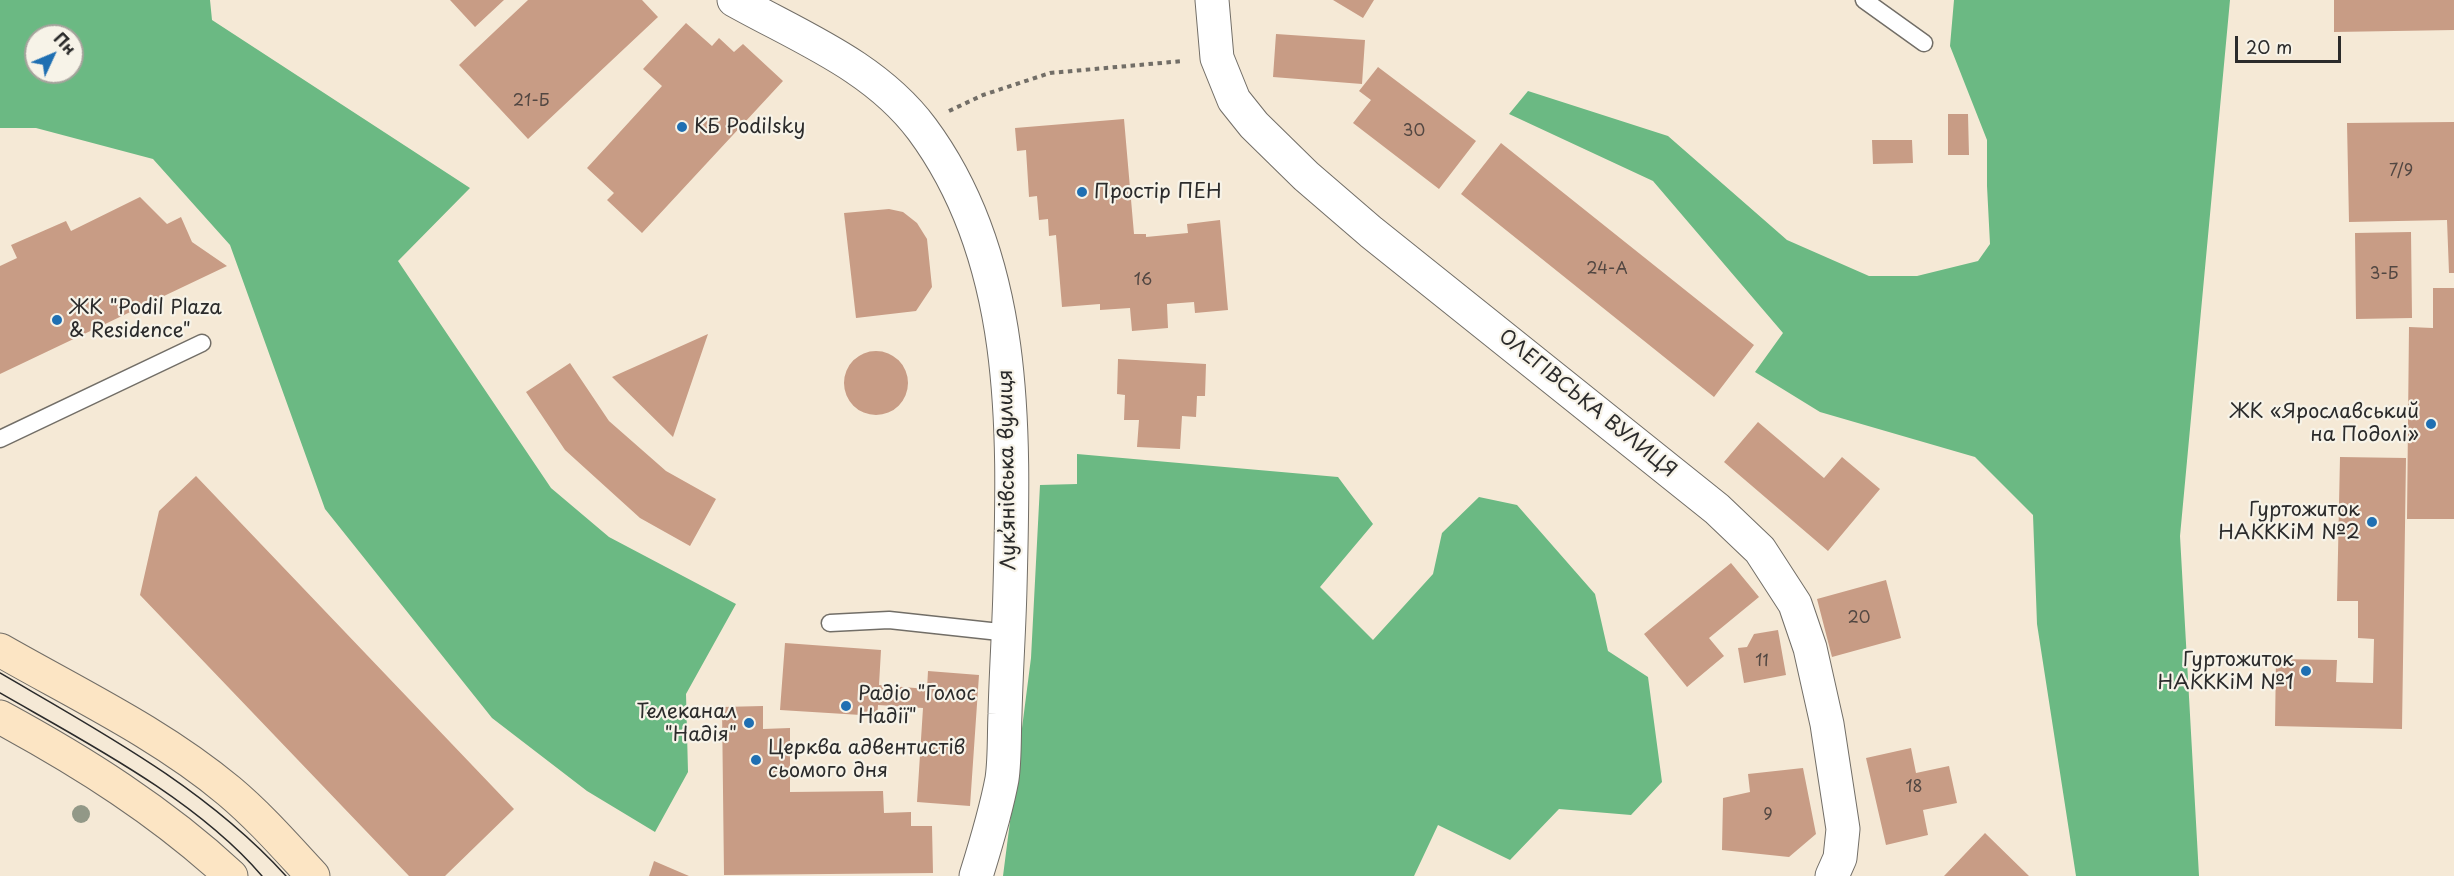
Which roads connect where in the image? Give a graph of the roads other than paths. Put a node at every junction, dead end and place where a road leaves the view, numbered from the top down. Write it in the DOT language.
graph roads {
  1 [pos="734,0"];
  2 [pos="1212,0"];
  3 [pos="1864,0"];
  4 [pos="1924,43"];
  5 [pos="202,344"];
  6 [pos="0,439"];
  7 [pos="830,623"];
  8 [pos="1009,633"];
  9 [pos="0,650"];
  10 [pos="0,717"];
  11 [pos="231,876"];
  12 [pos="313,876"];
  13 [pos="976,876"];
  14 [pos="1832,876"];
  1 -- 8 [label="street, Лукʼянівська вулиця"];
  2 -- 14 [label="street, ОЛЕГІВСЬКА ВУЛИЦЯ"];
  3 -- 4 [label="lane"];
  5 -- 6 [label="lane"];
  7 -- 8 [label="lane"];
  8 -- 13 [label="street, Лукʼянівська вулиця"];
  9 -- 12 [label="main road"];
  10 -- 11 [label="main road"];
}
